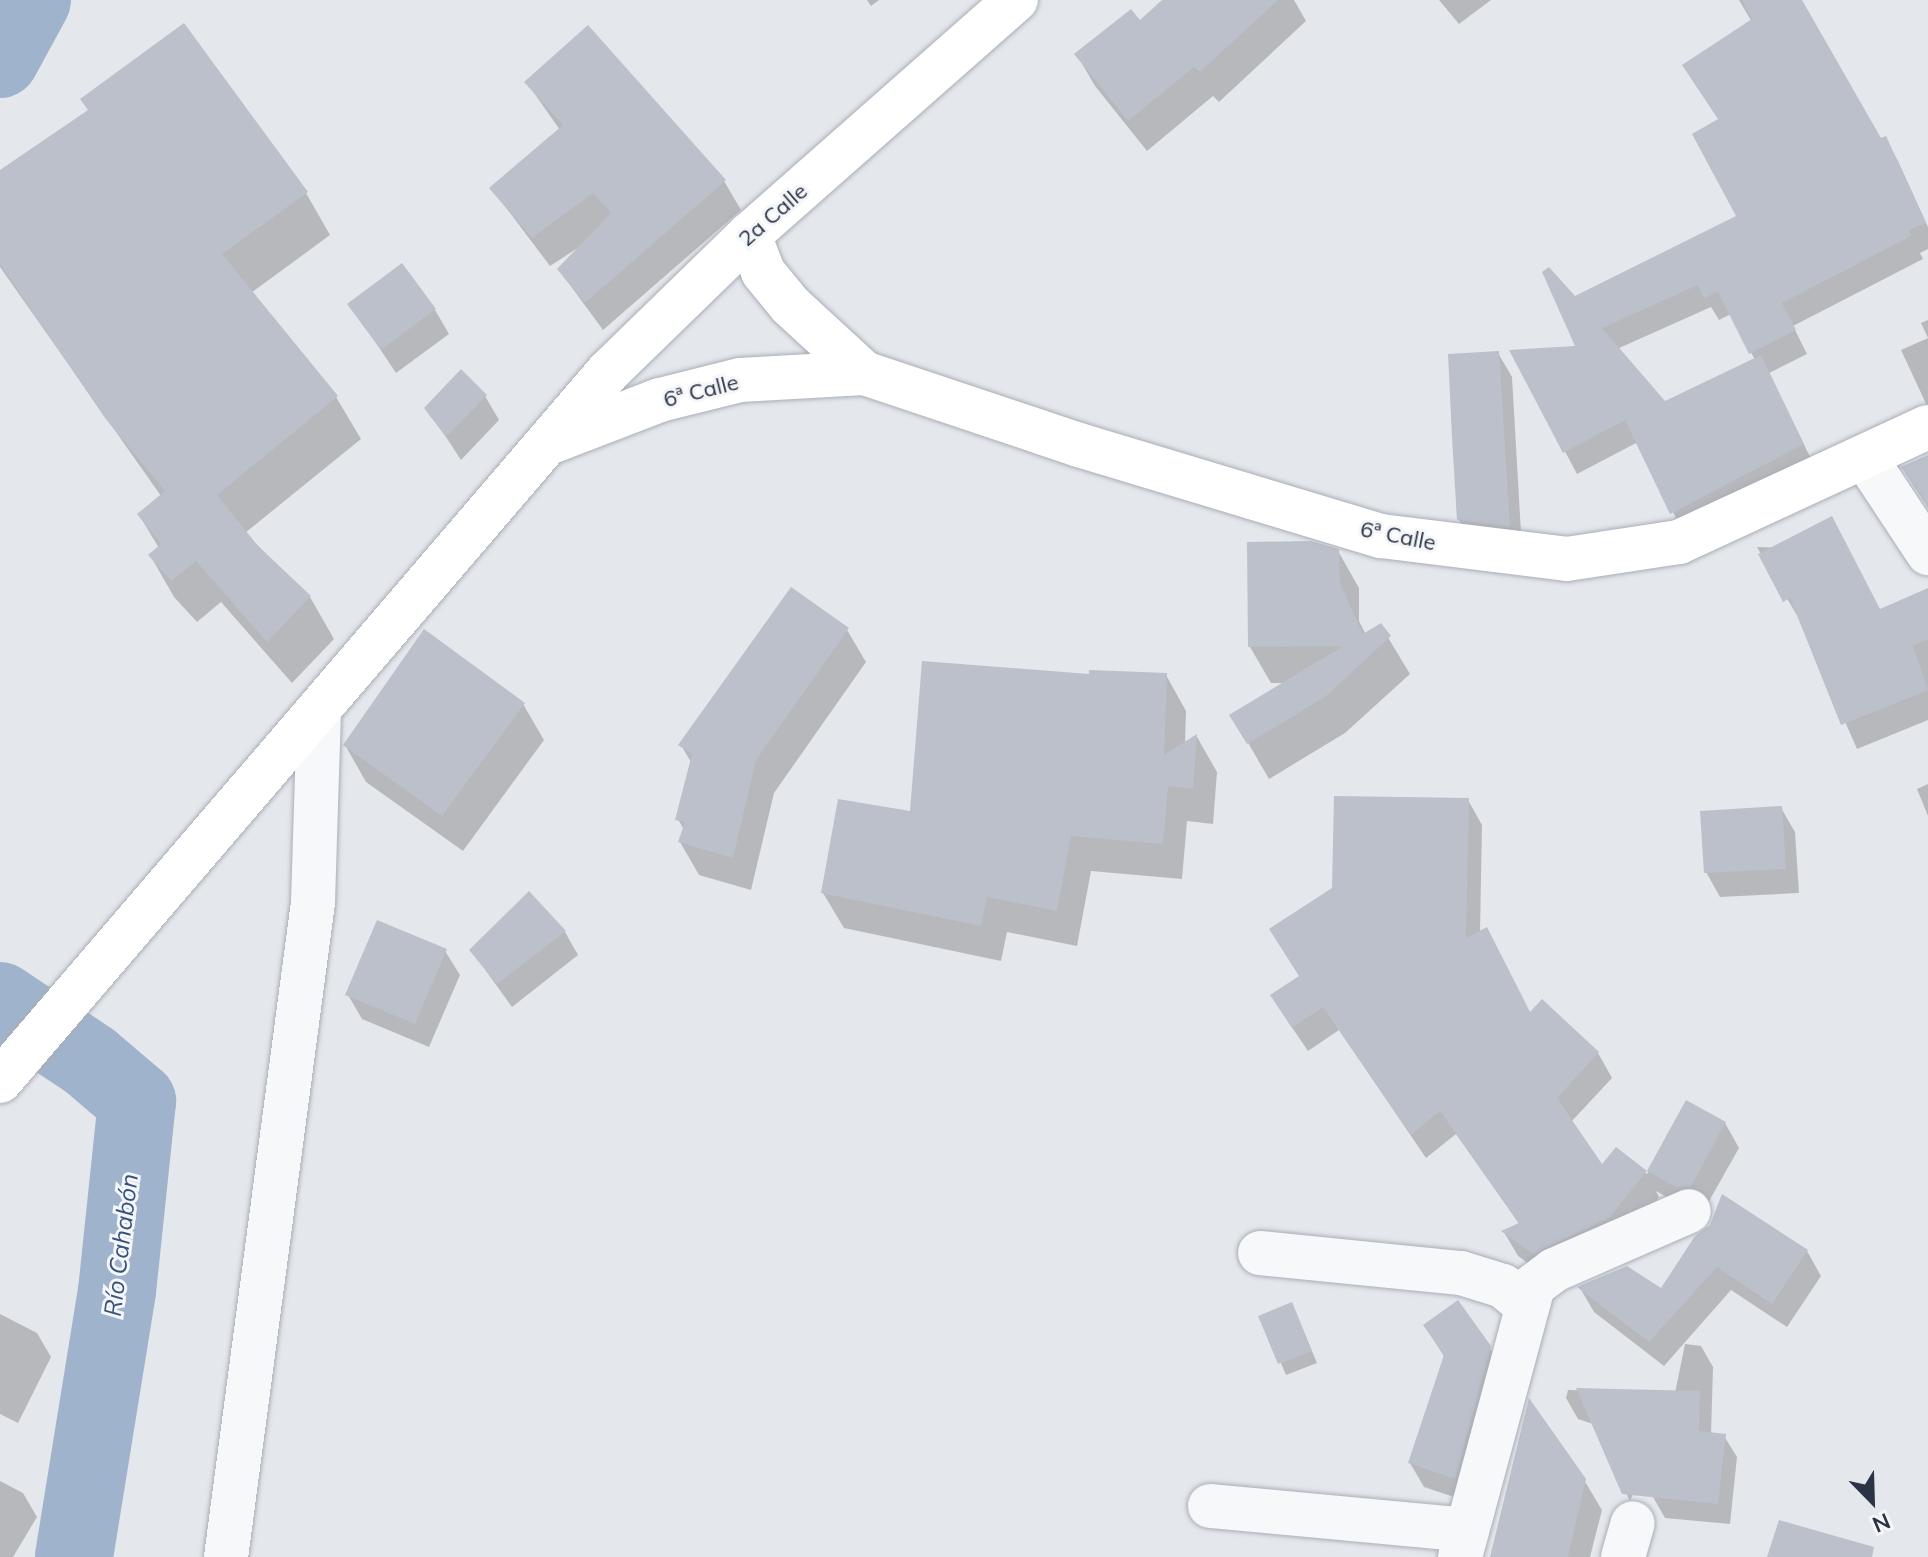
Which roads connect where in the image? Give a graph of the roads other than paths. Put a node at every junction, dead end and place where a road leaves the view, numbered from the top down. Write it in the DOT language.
graph roads {
  1 [pos="1016,0"];
  2 [pos="749,235"];
  3 [pos="864,373"];
  4 [pos="1928,427"];
  5 [pos="545,444"];
  6 [pos="1866,459"];
  7 [pos="1928,553"];
  8 [pos="319,710"];
  9 [pos="0,1081"];
  10 [pos="1689,1211"];
  11 [pos="1260,1253"];
  12 [pos="1526,1305"];
  13 [pos="1210,1506"];
  14 [pos="1464,1543"];
  15 [pos="226,1557"];
  1 -- 2 [label="main road, 2a Calle"];
  2 -- 3 [label="main road, 6ª Calle"];
  2 -- 5 [label="main road, 2a Calle"];
  3 -- 5 [label="main road, 6ª Calle"];
  3 -- 6 [label="main road, 6ª Calle"];
  4 -- 6 [label="main road, 6ª Calle"];
  5 -- 8 [label="main road, 2a Calle"];
  6 -- 7 [label="street"];
  8 -- 9 [label="main road, 2a Calle"];
  8 -- 15 [label="street"];
  10 -- 12 [label="street"];
  11 -- 12 [label="street"];
  12 -- 14 [label="street"];
  13 -- 14 [label="street"];
}
